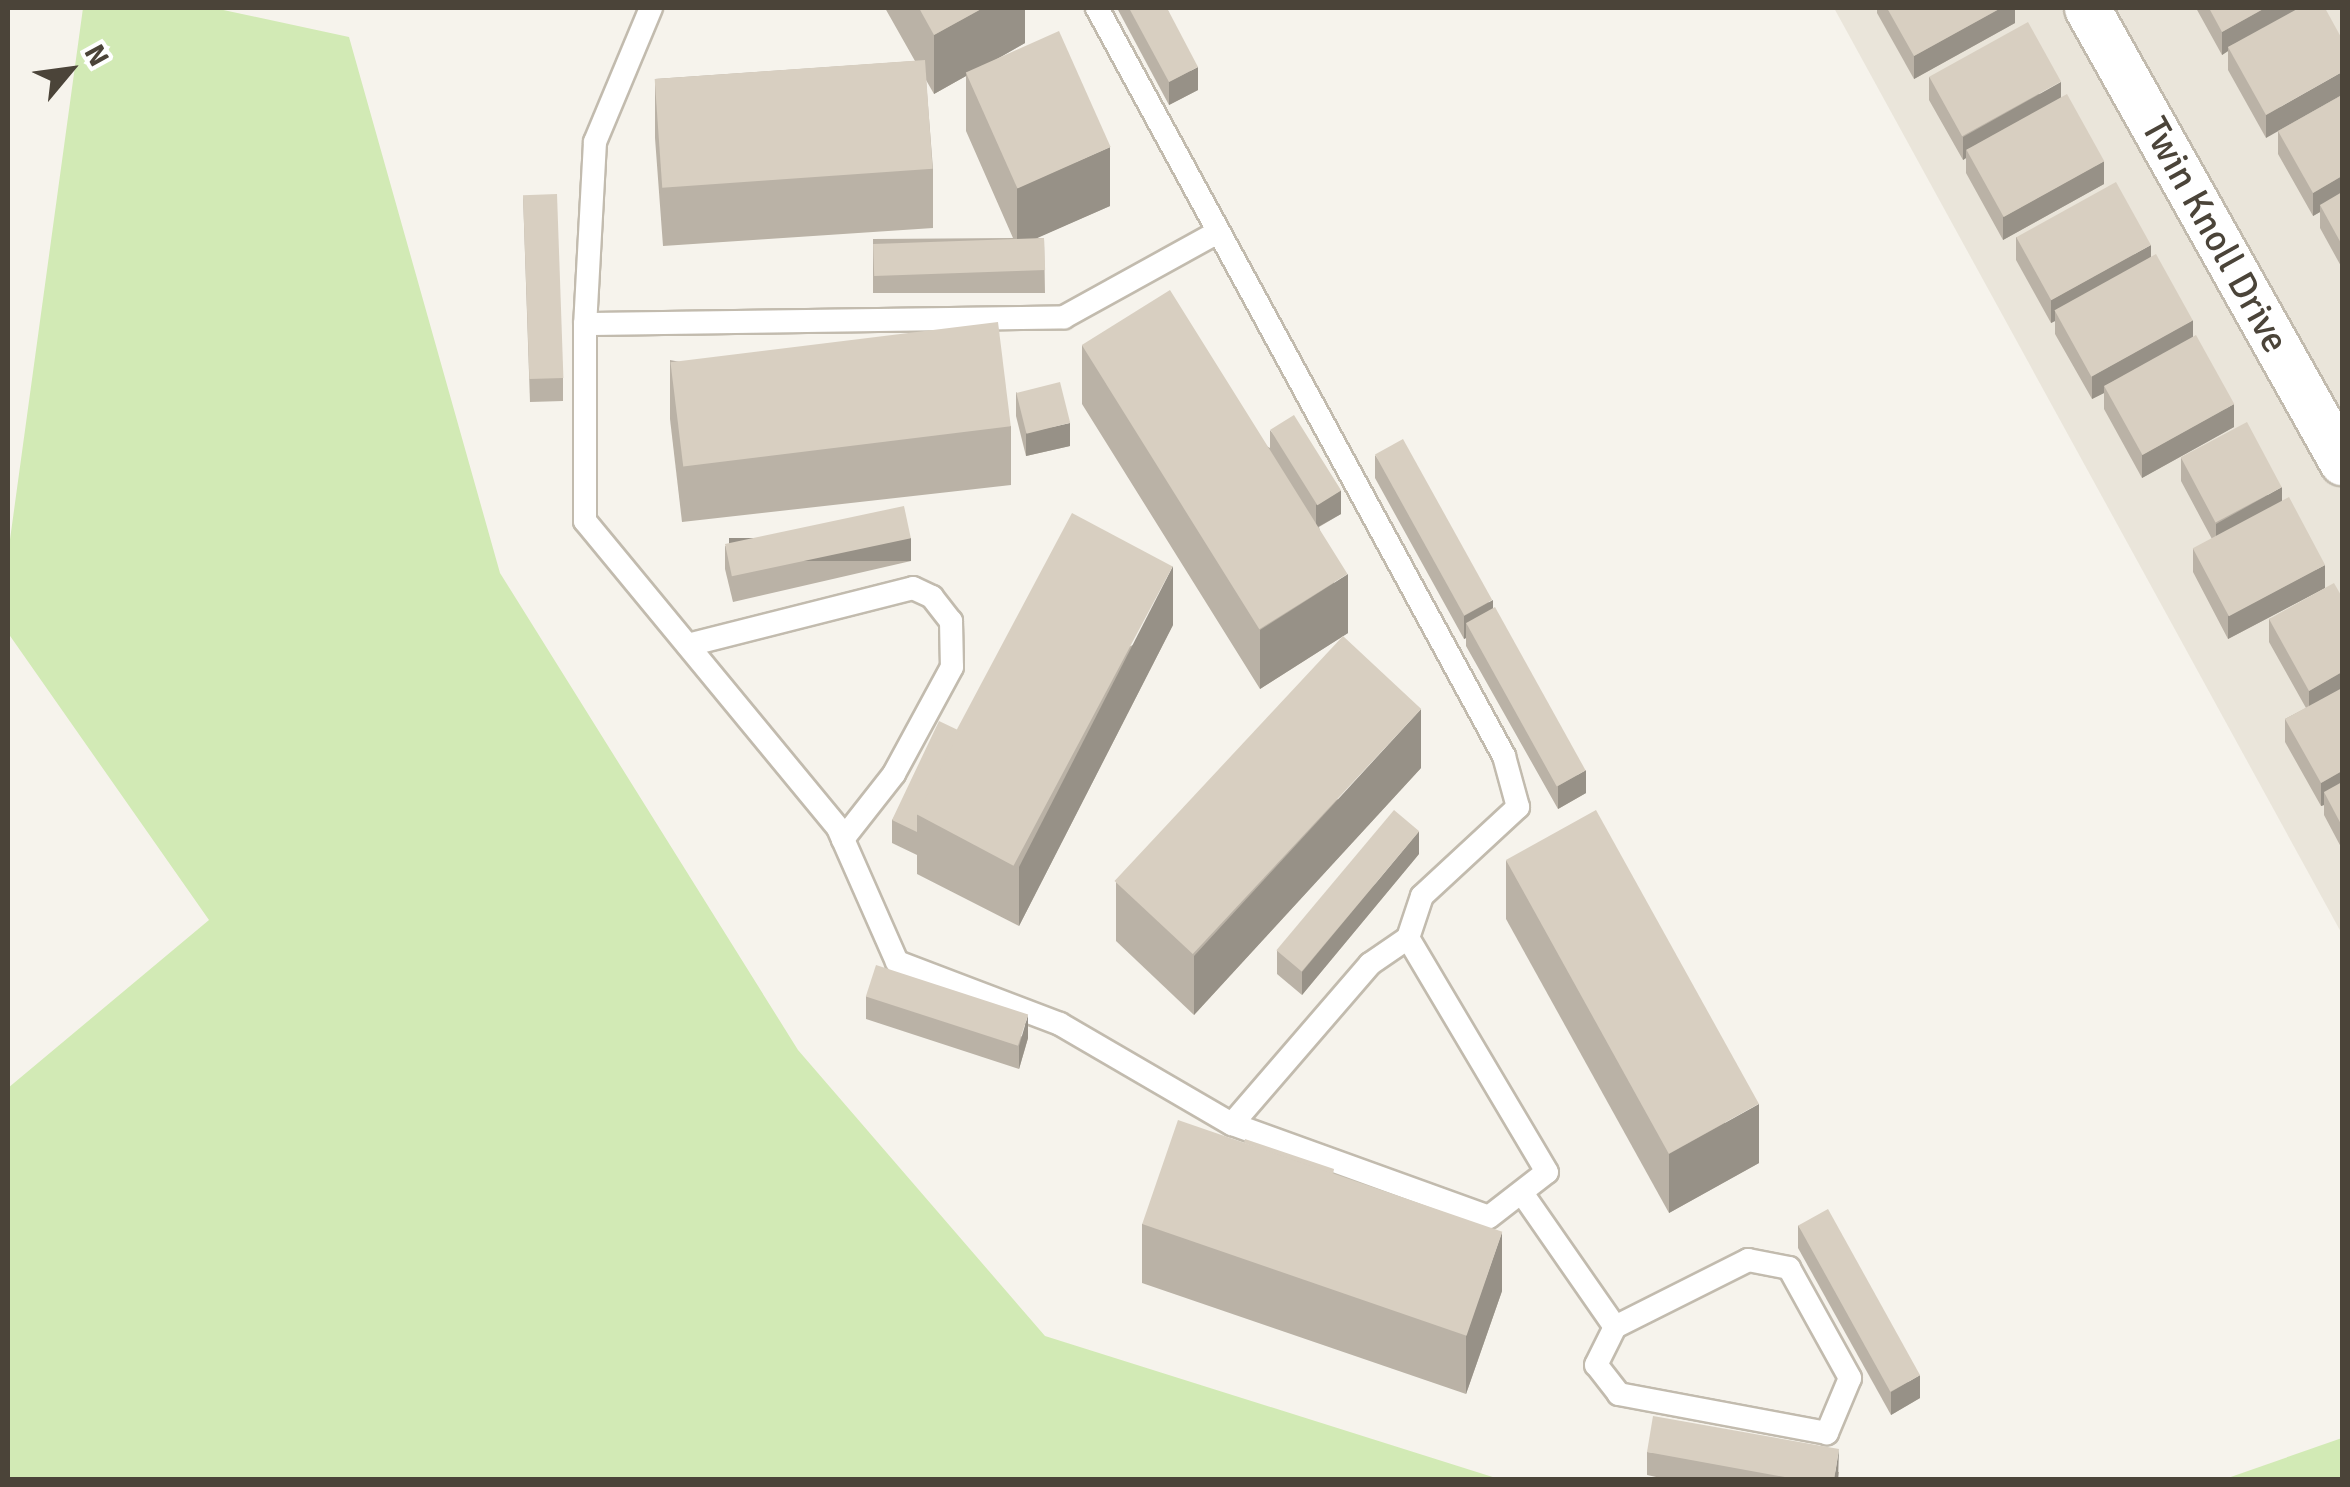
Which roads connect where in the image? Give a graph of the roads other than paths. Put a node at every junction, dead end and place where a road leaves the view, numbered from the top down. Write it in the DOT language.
graph roads {
  1 [pos="651,8"];
  2 [pos="1097,8"];
  3 [pos="2086,8"];
  4 [pos="1218,232"];
  5 [pos="585,324"];
  6 [pos="2342,462"];
  7 [pos="688,645"];
  8 [pos="844,838"];
  9 [pos="1408,938"];
  10 [pos="1232,1124"];
  11 [pos="1522,1192"];
  12 [pos="1615,1328"];
  1 -- 5 [label="lane"];
  2 -- 4 [label="lane"];
  3 -- 6 [label="street, Twin Knoll Drive"];
  4 -- 5 [label="lane"];
  4 -- 9 [label="lane"];
  5 -- 7 [label="lane"];
  7 -- 8 [label="lane"];
  7 -- 8 [label="lane"];
  8 -- 10 [label="lane"];
  9 -- 10 [label="lane"];
  9 -- 11 [label="lane"];
  10 -- 11 [label="lane"];
  11 -- 12 [label="lane"];
  12 -- 12 [label="lane"];
}
